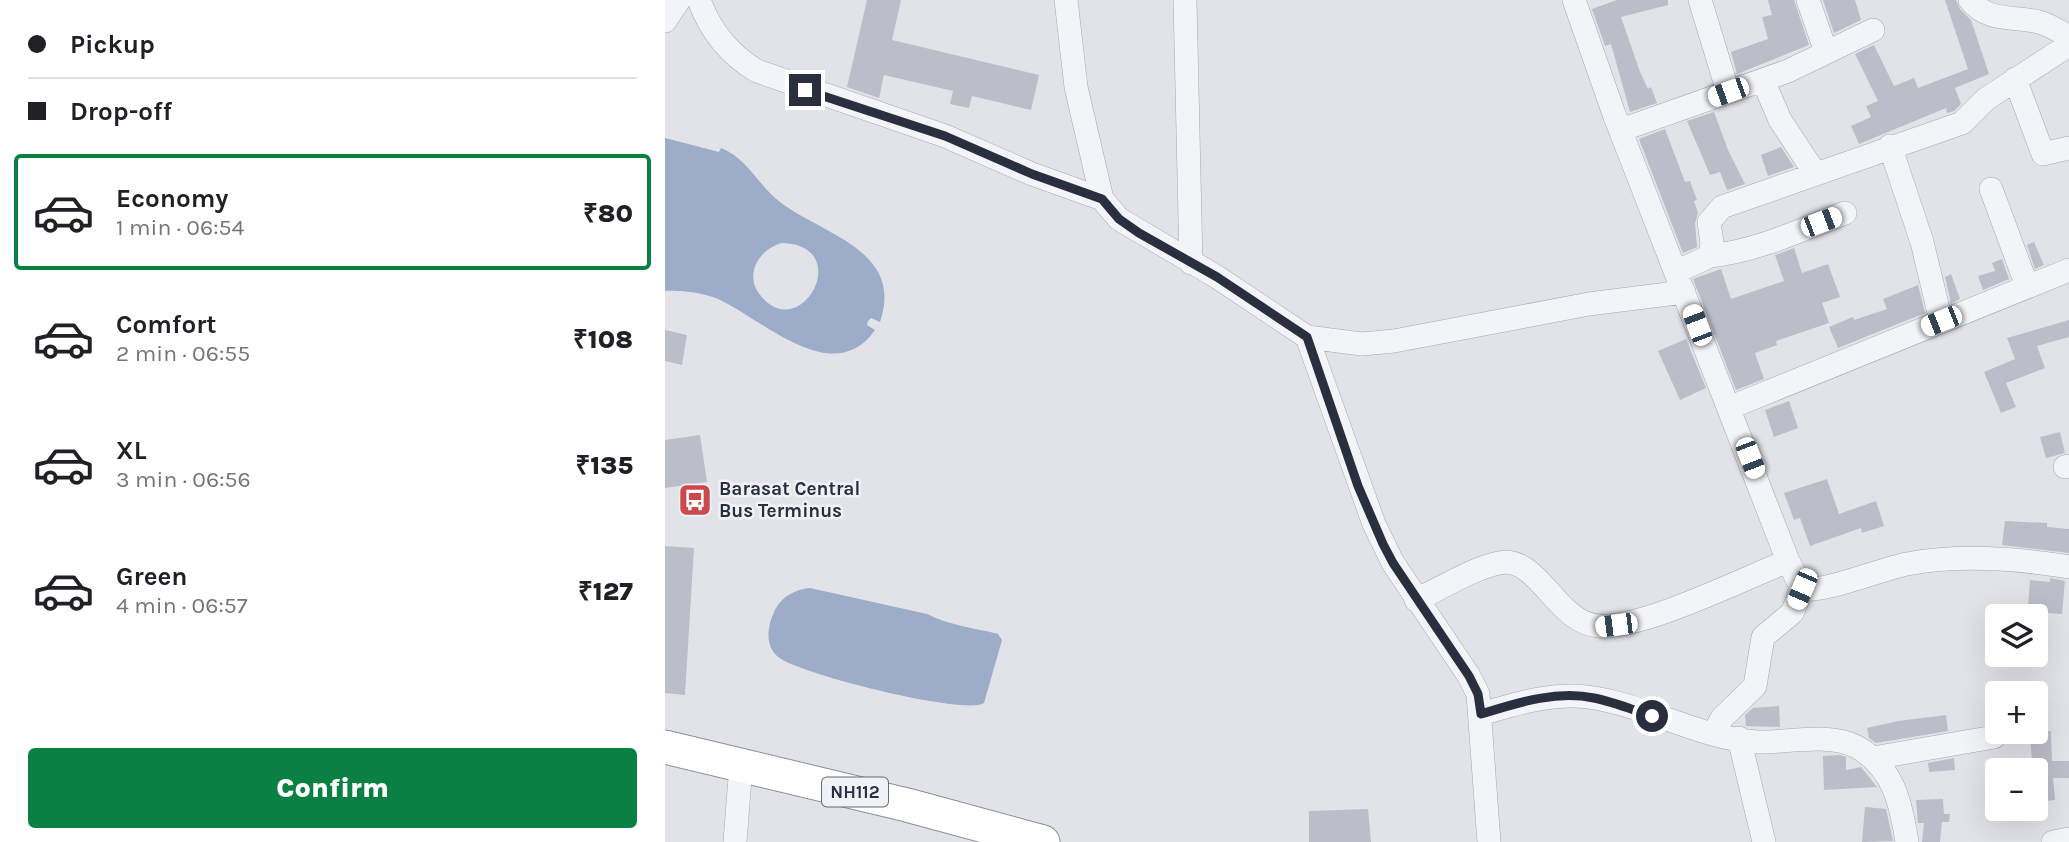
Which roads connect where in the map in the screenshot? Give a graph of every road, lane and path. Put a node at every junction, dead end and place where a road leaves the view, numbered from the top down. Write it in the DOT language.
graph roads {
  1 [pos="679,0"];
  2 [pos="699,0"];
  3 [pos="1066,0"];
  4 [pos="1185,0"];
  5 [pos="1574,0"];
  6 [pos="1700,0"];
  7 [pos="1808,0"];
  8 [pos="1970,0"];
  9 [pos="665,21"];
  10 [pos="1873,30"];
  11 [pos="2069,37"];
  12 [pos="2069,45"];
  13 [pos="1826,52"];
  14 [pos="2015,79"];
  15 [pos="1763,80"];
  16 [pos="1728,92"];
  17 [pos="1621,130"];
  18 [pos="1890,146"];
  19 [pos="2069,148"];
  20 [pos="1815,173"];
  21 [pos="1991,189"];
  22 [pos="1102,199"];
  23 [pos="1845,213"];
  24 [pos="1710,256"];
  25 [pos="1191,262"];
  26 [pos="2069,270"];
  27 [pos="1680,282"];
  28 [pos="2027,286"];
  29 [pos="1941,321"];
  30 [pos="1307,337"];
  31 [pos="1731,407"];
  32 [pos="1788,561"];
  33 [pos="2069,567"];
  34 [pos="1802,589"];
  35 [pos="1416,600"];
  36 [pos="1481,714"];
  37 [pos="1714,733"];
  38 [pos="1739,738"];
  39 [pos="1985,739"];
  40 [pos="665,747"];
  41 [pos="1873,758"];
  42 [pos="741,765"];
  43 [pos="2069,839"];
  44 [pos="735,842"];
  45 [pos="1043,842"];
  46 [pos="1489,842"];
  47 [pos="1764,842"];
  48 [pos="1907,842"];
  49 [pos="2053,842"];
  1 -- 9 [label="street"];
  2 -- 22 [label="street"];
  3 -- 22 [label="street"];
  4 -- 25 [label="street"];
  5 -- 17 [label="street"];
  6 -- 16 [label="street"];
  7 -- 13 [label="street"];
  8 -- 11 [label="street"];
  10 -- 13 [label="street"];
  12 -- 14 [label="street"];
  13 -- 15 [label="street"];
  14 -- 18 [label="street"];
  14 -- 19 [label="street"];
  15 -- 16 [label="street"];
  15 -- 20 [label="street"];
  16 -- 17 [label="street"];
  17 -- 27 [label="street"];
  18 -- 20 [label="street"];
  18 -- 29 [label="street"];
  20 -- 24 [label="street"];
  21 -- 28 [label="street"];
  22 -- 25 [label="street"];
  23 -- 24 [label="street"];
  24 -- 27 [label="street"];
  25 -- 30 [label="street"];
  26 -- 28 [label="street"];
  27 -- 30 [label="street"];
  27 -- 31 [label="street"];
  28 -- 29 [label="street"];
  29 -- 31 [label="street"];
  30 -- 35 [label="street"];
  31 -- 32 [label="street"];
  32 -- 34 [label="street"];
  32 -- 35 [label="street"];
  33 -- 34 [label="street"];
  34 -- 37 [label="street"];
  35 -- 36 [label="street"];
  36 -- 37 [label="street"];
  36 -- 46 [label="street"];
  37 -- 38 [label="street"];
  38 -- 41 [label="street"];
  38 -- 47 [label="street"];
  39 -- 41 [label="street"];
  40 -- 42 [label="highway, NH112"];
  41 -- 48 [label="street"];
  42 -- 44 [label="street"];
  42 -- 45 [label="highway, NH112"];
  43 -- 49 [label="street"];
}
